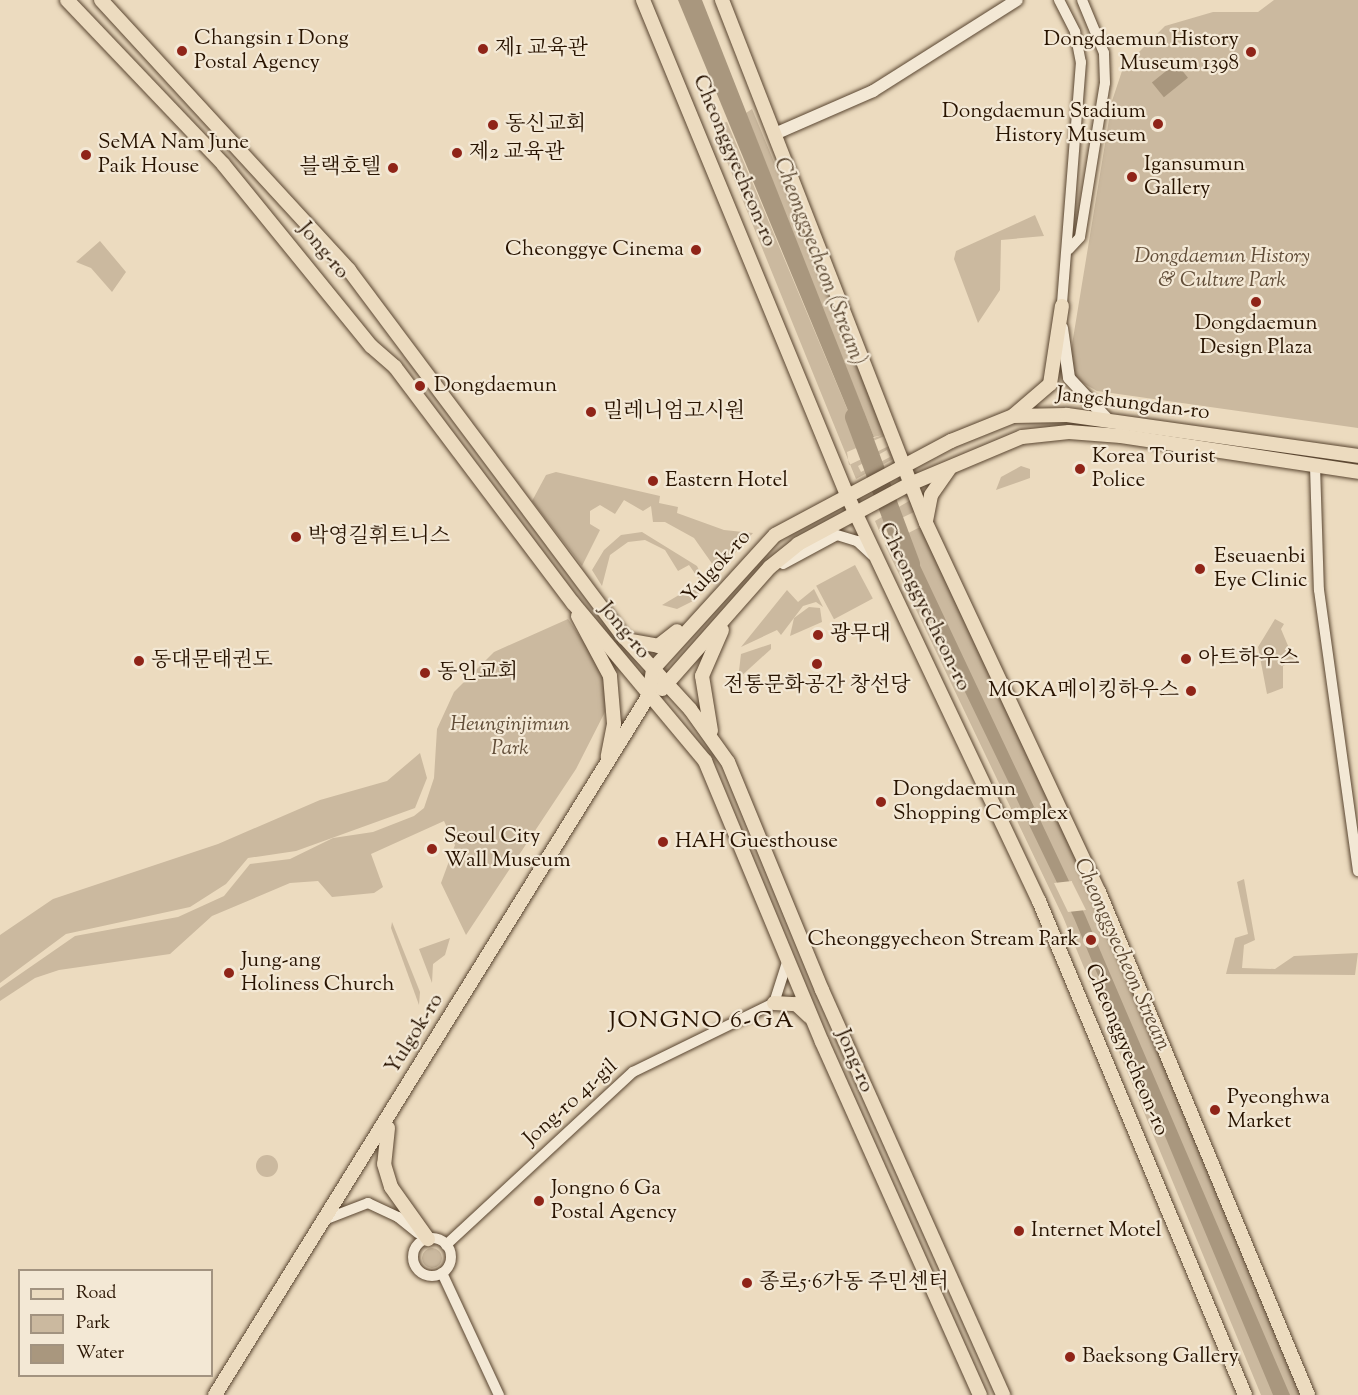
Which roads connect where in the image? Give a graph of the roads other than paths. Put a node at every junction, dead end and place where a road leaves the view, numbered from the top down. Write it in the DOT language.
graph roads {
  1 [pos="67,0"];
  2 [pos="101,0"];
  3 [pos="643,0"];
  4 [pos="722,0"];
  5 [pos="1017,0"];
  6 [pos="1059,0"];
  7 [pos="1082,0"];
  8 [pos="777,133"];
  9 [pos="1069,249"];
  10 [pos="1062,306"];
  11 [pos="1013,416"];
  12 [pos="1110,421"];
  13 [pos="1358,456"];
  14 [pos="904,465"];
  15 [pos="952,465"];
  16 [pos="1315,466"];
  17 [pos="1358,472"];
  18 [pos="910,484"];
  19 [pos="847,495"];
  20 [pos="855,513"];
  21 [pos="926,523"];
  22 [pos="875,556"];
  23 [pos="728,586"];
  24 [pos="752,588"];
  25 [pos="573,603"];
  26 [pos="738,603"];
  27 [pos="624,637"];
  28 [pos="681,638"];
  29 [pos="695,652"];
  30 [pos="653,669"];
  31 [pos="668,685"];
  32 [pos="649,695"];
  33 [pos="728,762"];
  34 [pos="606,765"];
  35 [pos="1358,871"];
  36 [pos="788,959"];
  37 [pos="774,1003"];
  38 [pos="813,1018"];
  39 [pos="395,1106"];
  40 [pos="329,1218"];
  41 [pos="425,1240"];
  42 [pos="446,1245"];
  43 [pos="442,1273"];
  44 [pos="215,1395"];
  45 [pos="499,1395"];
  46 [pos="980,1395"];
  47 [pos="1003,1395"];
  48 [pos="1245,1395"];
  49 [pos="1308,1395"];
  1 -- 25 [label="main road, Jong-ro"];
  2 -- 27 [label="main road, Jong-ro"];
  3 -- 19 [label="main road, Cheonggyecheon-ro"];
  4 -- 8 [label="main road, Cheonggyecheon-ro"];
  5 -- 8 [label="main road"];
  6 -- 9 [label="street"];
  7 -- 9 [label="street"];
  8 -- 14 [label="main road, Cheonggyecheon-ro"];
  9 -- 10 [label="street"];
  10 -- 11 [label="main road"];
  10 -- 12 [label="main road"];
  11 -- 12 [label="main road, Jangchungdan-ro"];
  11 -- 14 [label="main road, Jangchungdan-ro"];
  12 -- 13 [label="main road, Jangchungdan-ro"];
  14 -- 18 [label="main road, Cheonggyecheon-ro"];
  14 -- 19 [label="main road, Jangchungdan-ro"];
  15 -- 16 [label="main road, Jangchungdan-ro"];
  15 -- 18 [label="main road, Jangchungdan-ro"];
  15 -- 21 [label="main road"];
  16 -- 17 [label="main road, Jangchungdan-ro"];
  16 -- 35 [label="street"];
  18 -- 20 [label="main road, Yulgok-ro"];
  18 -- 21 [label="main road, Cheonggyecheon-ro"];
  19 -- 20 [label="main road, Cheonggyecheon-ro"];
  19 -- 23 [label="main road, Yulgok-ro"];
  20 -- 22 [label="main road, Cheonggyecheon-ro"];
  20 -- 24 [label="main road, Yulgok-ro"];
  21 -- 49 [label="main road, Cheonggyecheon-ro"];
  22 -- 24 [label="street"];
  22 -- 48 [label="main road, Cheonggyecheon-ro"];
  23 -- 27 [label="main road"];
  23 -- 28 [label="main road, Yulgok-ro"];
  24 -- 26 [label="main road, Yulgok-ro"];
  25 -- 32 [label="main road, Jong-ro"];
  25 -- 34 [label="main road"];
  26 -- 29 [label="main road, Yulgok-ro"];
  26 -- 33 [label="main road"];
  27 -- 30 [label="main road, Jong-ro"];
  28 -- 29 [label="main road"];
  28 -- 30 [label="main road, Yulgok-ro"];
  29 -- 31 [label="main road, Yulgok-ro"];
  30 -- 31 [label="main road, Jong-ro"];
  30 -- 32 [label="main road, Yulgok-ro"];
  31 -- 32 [label="main road, Yulgok-ro"];
  31 -- 33 [label="main road, Jong-ro"];
  32 -- 34 [label="main road, Yulgok-ro"];
  32 -- 36 [label="main road, Jong-ro"];
  33 -- 47 [label="main road, Jong-ro"];
  34 -- 39 [label="main road, Yulgok-ro"];
  36 -- 37 [label="street"];
  36 -- 38 [label="main road, Jong-ro"];
  37 -- 38 [label="main road"];
  37 -- 42 [label="street, Jong-ro 41-gil"];
  38 -- 46 [label="main road, Jong-ro"];
  39 -- 40 [label="main road, Yulgok-ro"];
  39 -- 41 [label="main road"];
  40 -- 41 [label="street"];
  40 -- 44 [label="main road, Yulgok-ro"];
  41 -- 42 [label="street"];
  41 -- 43 [label="street"];
  42 -- 43 [label="street"];
  43 -- 45 [label="street"];
}
